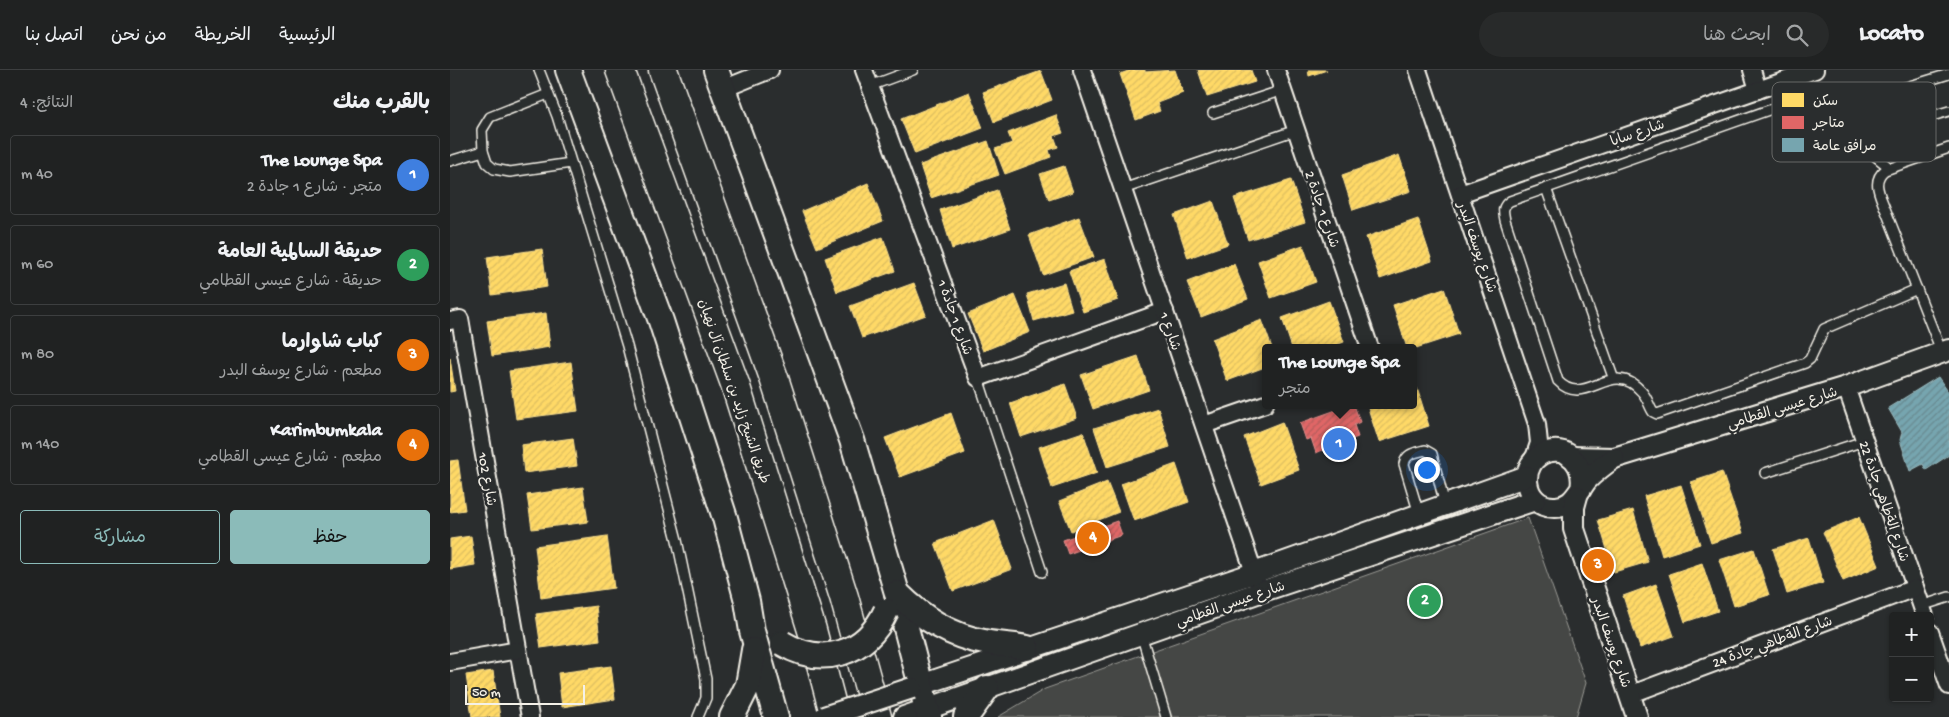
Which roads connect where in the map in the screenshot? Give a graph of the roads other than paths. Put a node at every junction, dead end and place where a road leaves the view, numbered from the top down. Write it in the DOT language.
graph roads {
  1 [pos="539,70"];
  2 [pos="568,70"];
  3 [pos="620,70"];
  4 [pos="664,70"];
  5 [pos="673,70"];
  6 [pos="770,70"];
  7 [pos="864,70"];
  8 [pos="913,70"];
  9 [pos="1082,70"];
  10 [pos="1276,70"];
  11 [pos="1418,70"];
  12 [pos="1752,70"];
  13 [pos="1815,70"];
  14 [pos="1949,74"];
  15 [pos="720,79"];
  16 [pos="1782,82"];
  17 [pos="1923,82"];
  18 [pos="1772,85"];
  19 [pos="870,86"];
  20 [pos="1283,90"];
  21 [pos="1758,90"];
  22 [pos="548,94"];
  23 [pos="1772,109"];
  24 [pos="1949,111"];
  25 [pos="1213,113"];
  26 [pos="1936,115"];
  27 [pos="1296,130"];
  28 [pos="689,142"];
  29 [pos="1949,148"];
  30 [pos="482,151"];
  31 [pos="1936,152"];
  32 [pos="450,161"];
  33 [pos="1883,162"];
  34 [pos="1908,162"];
  35 [pos="571,163"];
  36 [pos="1890,168"];
  37 [pos="1546,188"];
  38 [pos="1123,189"];
  39 [pos="1460,194"];
  40 [pos="1917,289"];
  41 [pos="1165,311"];
  42 [pos="450,321"];
  43 [pos="1369,344"];
  44 [pos="1946,352"];
  45 [pos="1614,377"];
  46 [pos="978,378"];
  47 [pos="1846,387"];
  48 [pos="1262,405"];
  49 [pos="1538,424"];
  50 [pos="1204,425"];
  51 [pos="1864,441"];
  52 [pos="1568,455"];
  53 [pos="1614,458"];
  54 [pos="1530,469"];
  55 [pos="1764,473"];
  56 [pos="1579,492"];
  57 [pos="1539,502"];
  58 [pos="1445,505"];
  59 [pos="1419,514"];
  60 [pos="1577,540"];
  61 [pos="1042,572"];
  62 [pos="1254,573"];
  63 [pos="1915,588"];
  64 [pos="1260,592"];
  65 [pos="892,594"];
  66 [pos="1949,597"];
  67 [pos="747,601"];
  68 [pos="1923,611"];
  69 [pos="752,631"];
  70 [pos="1141,634"];
  71 [pos="1934,643"];
  72 [pos="1027,648"];
  73 [pos="518,650"];
  74 [pos="450,662"];
  75 [pos="916,686"];
  76 [pos="1949,686"];
  77 [pos="987,688"];
  78 [pos="1629,694"];
  79 [pos="919,714"];
  80 [pos="530,717"];
  81 [pos="698,717"];
  82 [pos="732,717"];
  83 [pos="776,717"];
  84 [pos="824,717"];
  85 [pos="834,717"];
  86 [pos="876,717"];
  87 [pos="966,717"];
  88 [pos="1166,717"];
  89 [pos="1637,717"];
  1 -- 22 [label="lane"];
  2 -- 67 [label="main road"];
  3 -- 85 [label="highway, طريق الشيخ زايد بن سلطان آل نهيان"];
  4 -- 28 [label="highway"];
  5 -- 28 [label="highway"];
  6 -- 15 [label="street"];
  7 -- 19 [label="street, شارع 1 جادة 1"];
  8 -- 19 [label="lane"];
  9 -- 38 [label="street, شارع 1"];
  10 -- 20 [label="street, شارع 1 جادة 2"];
  11 -- 39 [label="street, شارع يوسف البدر"];
  12 -- 21 [label="street"];
  13 -- 16 [label="street, شارع سابا"];
  14 -- 17 [label="lane"];
  15 -- 65 [label="main road"];
  18 -- 21 [label="street, شارع سابا"];
  19 -- 46 [label="street, شارع 1 جادة 1"];
  20 -- 25 [label="lane"];
  20 -- 27 [label="street, شارع 1 جادة 2"];
  21 -- 39 [label="street, شارع سابا"];
  22 -- 30 [label="lane"];
  22 -- 35 [label="lane"];
  23 -- 37 [label="lane"];
  24 -- 26 [label="lane"];
  27 -- 38 [label="lane"];
  27 -- 43 [label="street, شارع 1 جادة 2"];
  28 -- 86 [label="highway"];
  29 -- 31 [label="lane"];
  30 -- 32 [label="lane"];
  30 -- 35 [label="lane"];
  33 -- 36 [label="lane"];
  34 -- 36 [label="lane"];
  35 -- 81 [label="lane"];
  36 -- 40 [label="lane"];
  37 -- 45 [label="lane"];
  37 -- 45 [label="lane"];
  38 -- 41 [label="street, شارع 1"];
  39 -- 49 [label="street, شارع يوسف البدر"];
  40 -- 44 [label="lane"];
  40 -- 45 [label="lane"];
  41 -- 46 [label="street"];
  41 -- 50 [label="street, شارع 1"];
  42 -- 73 [label="street, شارع 102"];
  44 -- 47 [label="street, شارع عيسى القطامي"];
  46 -- 61 [label="lane"];
  47 -- 51 [label="street, شارع الةطاهي جادة 22"];
  47 -- 53 [label="street, شارع عيسى القطامي"];
  48 -- 50 [label="street"];
  49 -- 52 [label="street, شارع يوسف البدر"];
  49 -- 54 [label="street, شارع يوسف البدر"];
  50 -- 62 [label="street, شارع 1"];
  51 -- 55 [label="lane"];
  51 -- 63 [label="street, شارع الةطاهي جادة 22"];
  52 -- 53 [label="street, شارع عيسى القطامي"];
  52 -- 54 [label="street"];
  52 -- 56 [label="street"];
  53 -- 56 [label="street, شارع عيسى القطامي"];
  54 -- 57 [label="street"];
  54 -- 58 [label="street, شارع عيسى القطامي"];
  56 -- 57 [label="street"];
  56 -- 60 [label="street, شارع يوسف البدر"];
  57 -- 60 [label="street, شارع يوسف البدر"];
  57 -- 64 [label="street, شارع عيسى القطامي"];
  58 -- 59 [label="street, شارع عيسى القطامي"];
  58 -- 59 [label="lane"];
  59 -- 62 [label="street, شارع عيسى القطامي"];
  60 -- 78 [label="street, شارع يوسف البدر"];
  62 -- 64 [label="street, شارع 1"];
  62 -- 72 [label="street, شارع عيسى القطامي"];
  63 -- 68 [label="street, شارع الةطاهي جادة 22"];
  63 -- 78 [label="street, شارع الةطاهي جادة 24"];
  64 -- 70 [label="street, شارع عيسى القطامي"];
  65 -- 67 [label="main road, bridge"];
  65 -- 72 [label="main road"];
  65 -- 75 [label="main road"];
  66 -- 68 [label="lane"];
  67 -- 69 [label="main road"];
  69 -- 82 [label="main road"];
  69 -- 83 [label="main road"];
  70 -- 77 [label="street, شارع عيسى القطامي"];
  70 -- 88 [label="lane"];
  71 -- 76 [label="street"];
  72 -- 75 [label="street, شارع عيسى القطامي"];
  73 -- 74 [label="street"];
  73 -- 80 [label="street, شارع 102"];
  75 -- 79 [label="main road"];
  75 -- 84 [label="street, شارع عيسى القطامي, bridge"];
  77 -- 79 [label="street, شارع عيسى القطامي"];
  77 -- 87 [label="main road"];
  78 -- 89 [label="street, شارع يوسف البدر"];
}
